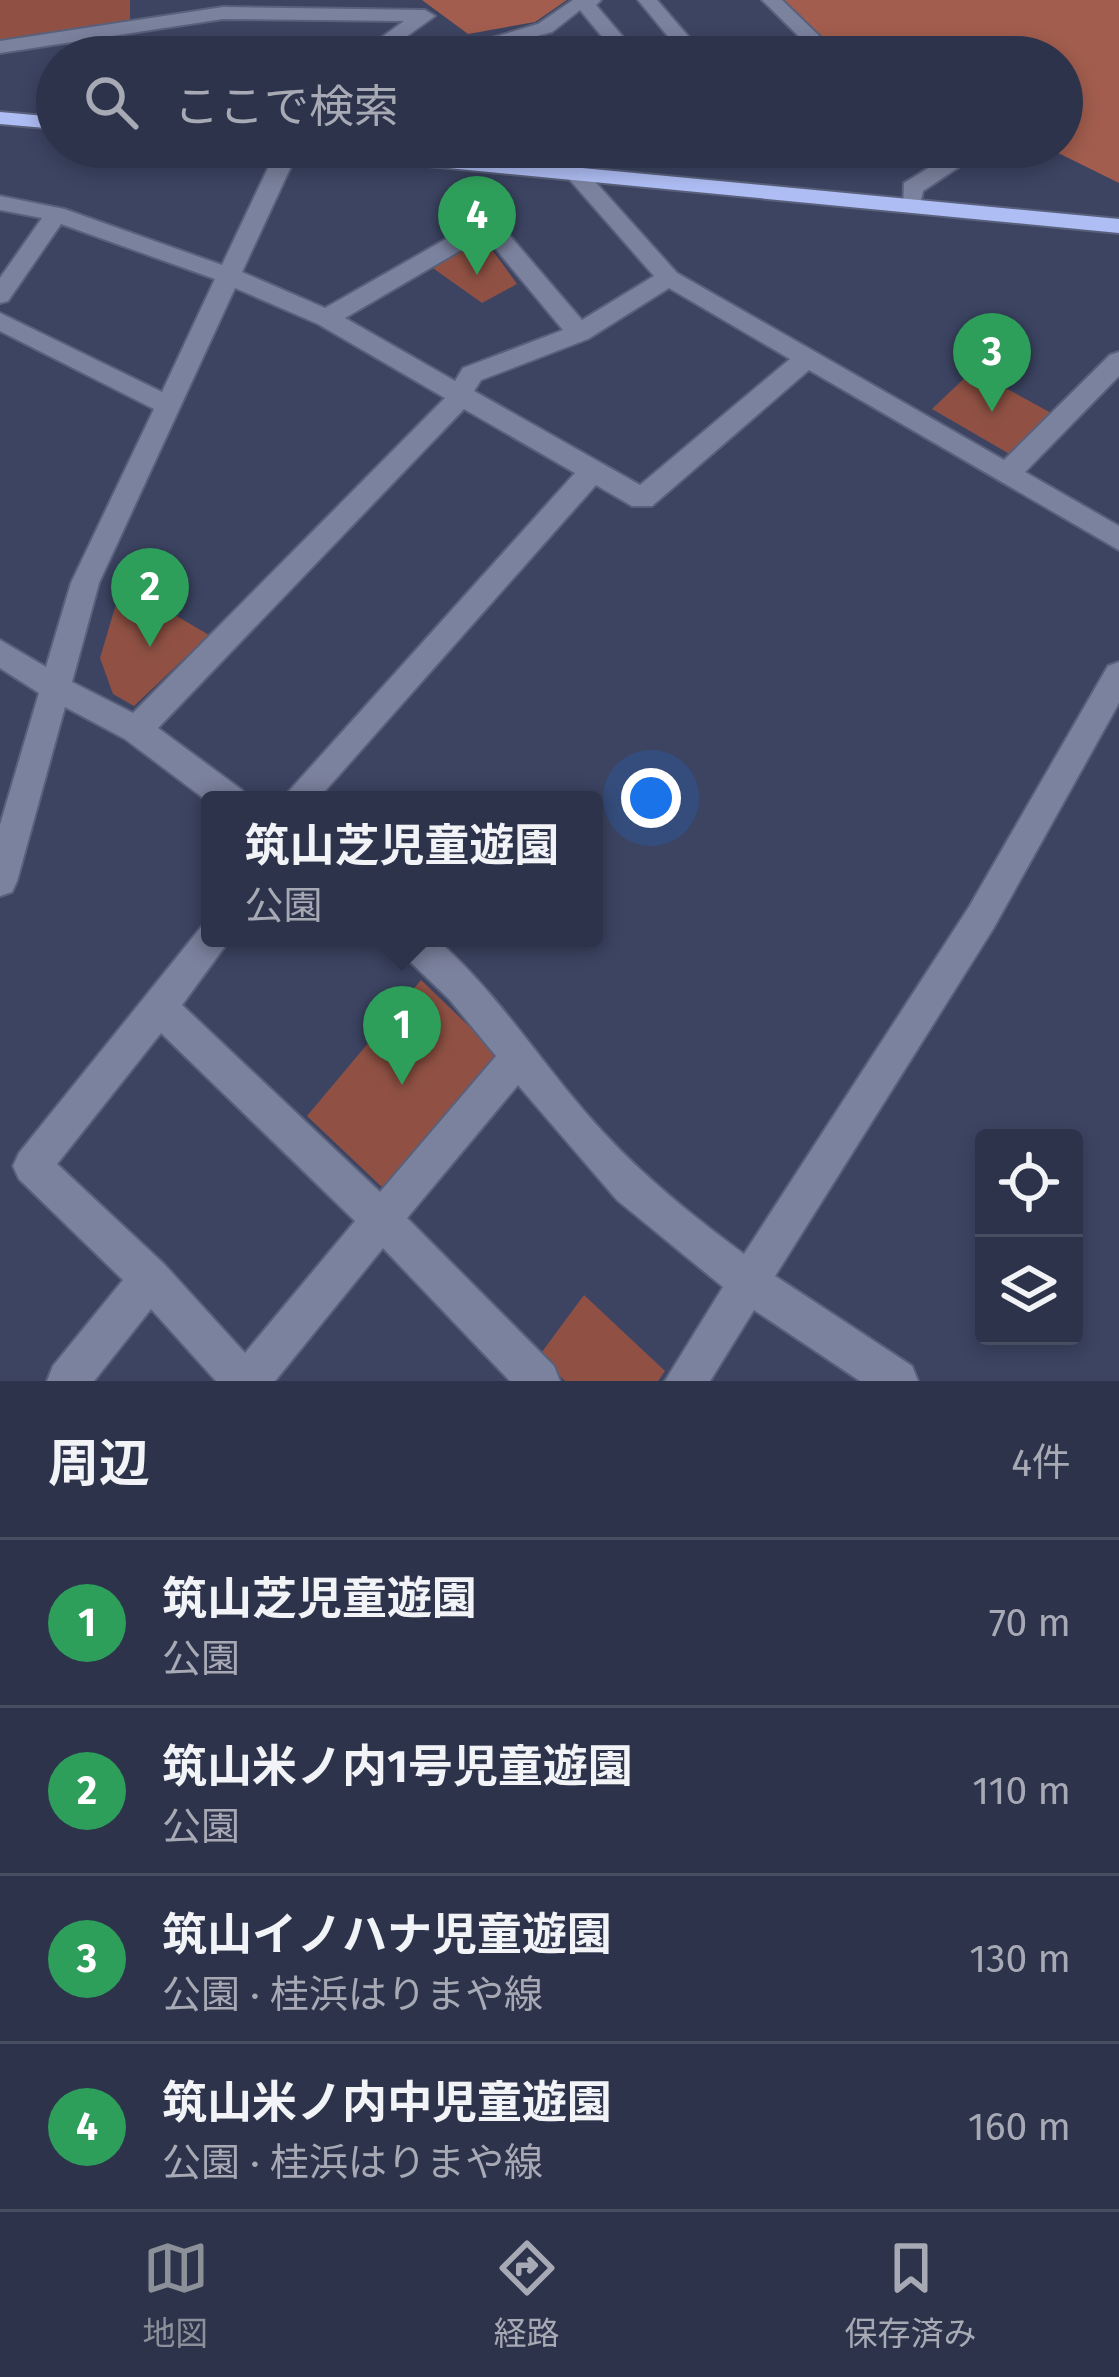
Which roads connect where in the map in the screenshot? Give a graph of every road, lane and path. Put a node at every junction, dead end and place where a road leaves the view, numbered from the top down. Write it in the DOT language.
graph roads {
  1 [pos="647,0"];
  2 [pos="771,0"];
  3 [pos="588,1"];
  4 [pos="442,31"];
  5 [pos="72,36"];
  6 [pos="614,36"];
  7 [pos="678,36"];
  8 [pos="808,36"];
  9 [pos="36,42"];
  10 [pos="0,47"];
  11 [pos="0,118"];
  12 [pos="36,121"];
  13 [pos="280,168"];
  14 [pos="525,168"];
  15 [pos="567,168"];
  16 [pos="944,168"];
  17 [pos="570,172"];
  18 [pos="0,203"];
  19 [pos="911,205"];
  20 [pos="56,214"];
  21 [pos="1119,226"];
  22 [pos="227,275"];
  23 [pos="669,278"];
  24 [pos="1,293"];
  25 [pos="326,318"];
  26 [pos="0,321"];
  27 [pos="579,333"];
  28 [pos="805,360"];
  29 [pos="1119,361"];
  30 [pos="460,394"];
  31 [pos="166,405"];
  32 [pos="593,470"];
  33 [pos="1008,472"];
  34 [pos="1119,539"];
  35 [pos="0,652"];
  36 [pos="1119,676"];
  37 [pos="52,686"];
  38 [pos="1109,720"];
  39 [pos="136,730"];
  40 [pos="218,791"];
  41 [pos="306,791"];
  42 [pos="7,819"];
  43 [pos="0,881"];
  44 [pos="207,947"];
  45 [pos="421,947"];
  46 [pos="159,1007"];
  47 [pos="520,1058"];
  48 [pos="381,1219"];
  49 [pos="151,1278"];
  50 [pos="750,1284"];
  51 [pos="68,1381"];
  52 [pos="246,1381"];
  53 [pos="539,1381"];
  54 [pos="686,1381"];
  55 [pos="897,1381"];
  1 -- 7 [label="street"];
  2 -- 8 [label="street"];
  3 -- 4 [label="street"];
  3 -- 6 [label="street"];
  4 -- 5 [label="street"];
  9 -- 10 [label="street"];
  11 -- 12 [label="main road"];
  13 -- 22 [label="street"];
  14 -- 17 [label="main road"];
  15 -- 17 [label="street"];
  16 -- 19 [label="street"];
  17 -- 19 [label="main road"];
  17 -- 23 [label="street"];
  18 -- 20 [label="street"];
  19 -- 21 [label="main road"];
  20 -- 22 [label="street"];
  20 -- 24 [label="street"];
  22 -- 25 [label="street"];
  22 -- 31 [label="street"];
  23 -- 27 [label="street"];
  23 -- 28 [label="street"];
  25 -- 27 [label="street"];
  25 -- 30 [label="street"];
  26 -- 31 [label="street"];
  27 -- 30 [label="street"];
  28 -- 32 [label="street"];
  28 -- 33 [label="street"];
  29 -- 33 [label="street"];
  30 -- 32 [label="street"];
  30 -- 39 [label="street"];
  31 -- 37 [label="street"];
  32 -- 41 [label="street"];
  33 -- 34 [label="street"];
  35 -- 37 [label="street"];
  36 -- 38 [label="street"];
  37 -- 39 [label="street"];
  37 -- 42 [label="street"];
  38 -- 50 [label="street"];
  39 -- 40 [label="street"];
  42 -- 43 [label="street"];
  44 -- 46 [label="street"];
  45 -- 47 [label="street"];
  46 -- 48 [label="street"];
  46 -- 49 [label="street"];
  47 -- 48 [label="street"];
  47 -- 50 [label="street"];
  48 -- 52 [label="street"];
  48 -- 53 [label="street"];
  49 -- 51 [label="street"];
  49 -- 52 [label="street"];
  50 -- 54 [label="street"];
  50 -- 55 [label="street"];
}
